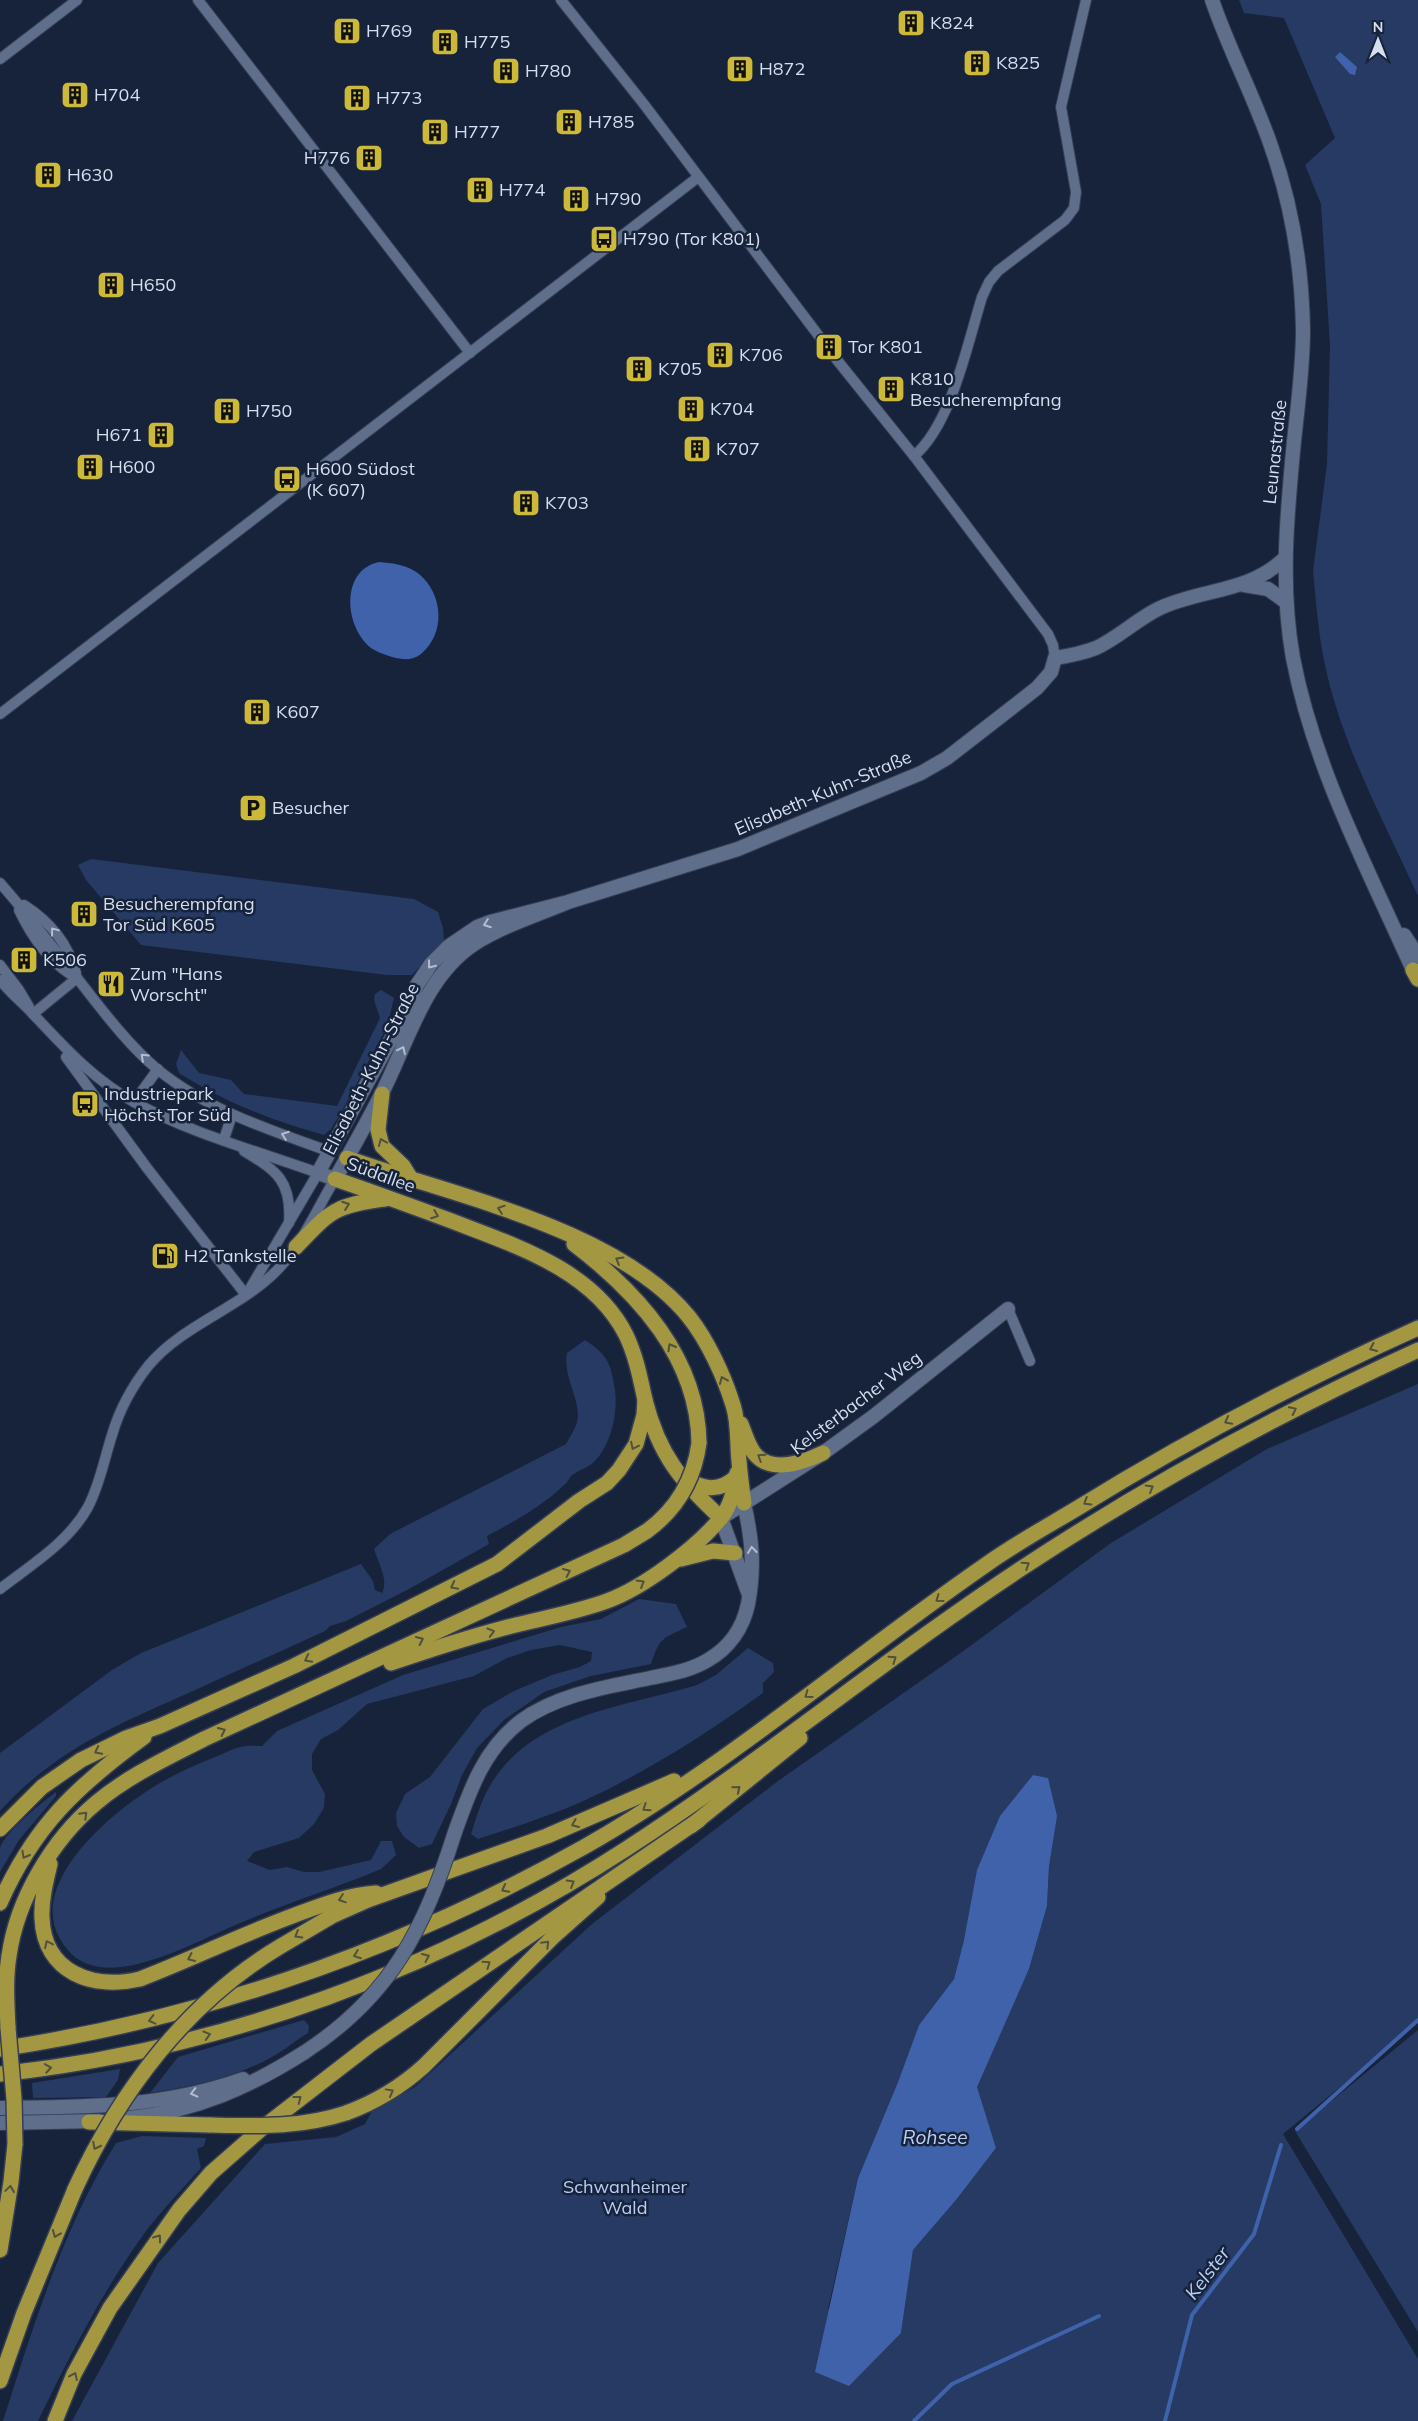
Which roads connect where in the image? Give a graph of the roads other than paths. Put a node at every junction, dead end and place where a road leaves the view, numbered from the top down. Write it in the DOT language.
graph roads {
  1 [pos="77,0"];
  2 [pos="198,0"];
  3 [pos="561,0"];
  4 [pos="1086,0"];
  5 [pos="1212,0"];
  6 [pos="0,59"];
  7 [pos="697,178"];
  8 [pos="470,353"];
  9 [pos="914,456"];
  10 [pos="1285,558"];
  11 [pos="1244,585"];
  12 [pos="1286,602"];
  13 [pos="1055,658"];
  14 [pos="0,714"];
  15 [pos="0,883"];
  16 [pos="568,902"];
  17 [pos="0,965"];
  18 [pos="1416,969"];
  19 [pos="77,978"];
  20 [pos="0,980"];
  21 [pos="16,992"];
  22 [pos="33,1014"];
  23 [pos="52,1037"];
  24 [pos="158,1069"];
  25 [pos="382,1094"];
  26 [pos="134,1102"];
  27 [pos="232,1115"];
  28 [pos="224,1139"];
  29 [pos="330,1152"];
  30 [pos="347,1158"];
  31 [pos="318,1173"];
  32 [pos="335,1179"];
  33 [pos="411,1179"];
  34 [pos="390,1198"];
  35 [pos="289,1226"];
  36 [pos="547,1226"];
  37 [pos="296,1247"];
  38 [pos="246,1295"];
  39 [pos="1008,1309"];
  40 [pos="1418,1328"];
  41 [pos="1418,1350"];
  42 [pos="1030,1361"];
  43 [pos="645,1399"];
  44 [pos="734,1406"];
  45 [pos="823,1453"];
  46 [pos="739,1461"];
  47 [pos="678,1472"];
  48 [pos="736,1477"];
  49 [pos="744,1503"];
  50 [pos="722,1518"];
  51 [pos="734,1553"];
  52 [pos="672,1562"];
  53 [pos="0,1589"];
  54 [pos="749,1597"];
  55 [pos="328,1683"];
  56 [pos="854,1687"];
  57 [pos="160,1726"];
  58 [pos="716,1762"];
  59 [pos="699,1820"];
  60 [pos="0,1829"];
  61 [pos="53,1852"];
  62 [pos="390,1892"];
  63 [pos="0,1904"];
  64 [pos="0,2049"];
  65 [pos="305,2052"];
  66 [pos="0,2074"];
  67 [pos="0,2108"];
  68 [pos="88,2122"];
  69 [pos="0,2123"];
  70 [pos="1,2236"];
  71 [pos="0,2250"];
  72 [pos="0,2381"];
  73 [pos="55,2421"];
  1 -- 6 [label="street"];
  2 -- 8 [label="street"];
  3 -- 7 [label="street"];
  4 -- 9 [label="street"];
  5 -- 10 [label="street, Leunastraße"];
  7 -- 8 [label="street"];
  7 -- 9 [label="street"];
  8 -- 14 [label="street"];
  9 -- 13 [label="street"];
  10 -- 11 [label="street"];
  10 -- 12 [label="street, Leunastraße"];
  11 -- 12 [label="street"];
  11 -- 13 [label="street"];
  12 -- 18 [label="street, Leunastraße"];
  13 -- 16 [label="street, Elisabeth-Kuhn-Straße"];
  19 -- 15 [label="street, Südallee, one-way"];
  25 -- 16 [label="street, Elisabeth-Kuhn-Straße, one-way"];
  16 -- 29 [label="street, Elisabeth-Kuhn-Straße, one-way"];
  17 -- 21 [label="street"];
  19 -- 22 [label="street"];
  24 -- 19 [label="street, Südallee, one-way"];
  20 -- 21 [label="street"];
  21 -- 22 [label="street, Südallee"];
  22 -- 23 [label="street, Südallee"];
  23 -- 26 [label="street, Südallee"];
  23 -- 38 [label="street, Südallee"];
  24 -- 26 [label="street"];
  24 -- 27 [label="street, Südallee"];
  25 -- 30 [label="street, Elisabeth-Kuhn-Straße"];
  33 -- 25 [label="highway, one-way"];
  26 -- 28 [label="street, Südallee"];
  27 -- 28 [label="street"];
  29 -- 27 [label="street, Südallee, one-way"];
  28 -- 31 [label="street, Südallee"];
  28 -- 35 [label="street"];
  29 -- 30 [label="street, Südallee"];
  29 -- 31 [label="street, Elisabeth-Kuhn-Straße"];
  30 -- 32 [label="street, Elisabeth-Kuhn-Straße"];
  30 -- 33 [label="highway, Südallee"];
  31 -- 32 [label="street, Südallee"];
  31 -- 35 [label="street"];
  32 -- 34 [label="highway, Südallee"];
  32 -- 37 [label="street"];
  36 -- 33 [label="highway, Südallee, one-way"];
  37 -- 34 [label="highway, one-way"];
  34 -- 43 [label="highway, Südallee, one-way"];
  35 -- 38 [label="street"];
  44 -- 36 [label="highway, one-way"];
  55 -- 36 [label="highway, one-way, bridge"];
  37 -- 38 [label="street"];
  38 -- 53 [label="street"];
  39 -- 42 [label="street"];
  39 -- 45 [label="street, Kelsterbacher Weg"];
  40 -- 58 [label="highway, one-way"];
  56 -- 41 [label="highway, one-way"];
  43 -- 47 [label="highway"];
  43 -- 57 [label="highway, one-way"];
  45 -- 44 [label="highway, one-way"];
  44 -- 46 [label="highway"];
  45 -- 49 [label="street, Kelsterbacher Weg"];
  46 -- 48 [label="highway"];
  46 -- 49 [label="highway"];
  47 -- 48 [label="highway"];
  47 -- 50 [label="highway"];
  48 -- 50 [label="highway"];
  49 -- 50 [label="street, Kelsterbacher Weg"];
  54 -- 49 [label="street, one-way"];
  50 -- 51 [label="street"];
  50 -- 52 [label="highway"];
  51 -- 52 [label="highway"];
  51 -- 54 [label="street"];
  55 -- 52 [label="highway, one-way"];
  54 -- 65 [label="street, bridge"];
  61 -- 55 [label="highway, one-way"];
  59 -- 56 [label="highway, one-way"];
  66 -- 56 [label="highway, one-way"];
  57 -- 60 [label="highway, one-way"];
  57 -- 63 [label="highway, one-way"];
  58 -- 62 [label="highway, one-way"];
  58 -- 64 [label="highway, one-way"];
  68 -- 59 [label="highway, one-way, bridge"];
  73 -- 59 [label="highway, one-way"];
  62 -- 61 [label="highway, one-way"];
  70 -- 61 [label="highway, one-way, bridge"];
  62 -- 72 [label="highway, one-way, bridge"];
  65 -- 67 [label="street, one-way"];
  65 -- 68 [label="street"];
  68 -- 69 [label="street"];
  70 -- 71 [label="highway"];
}
